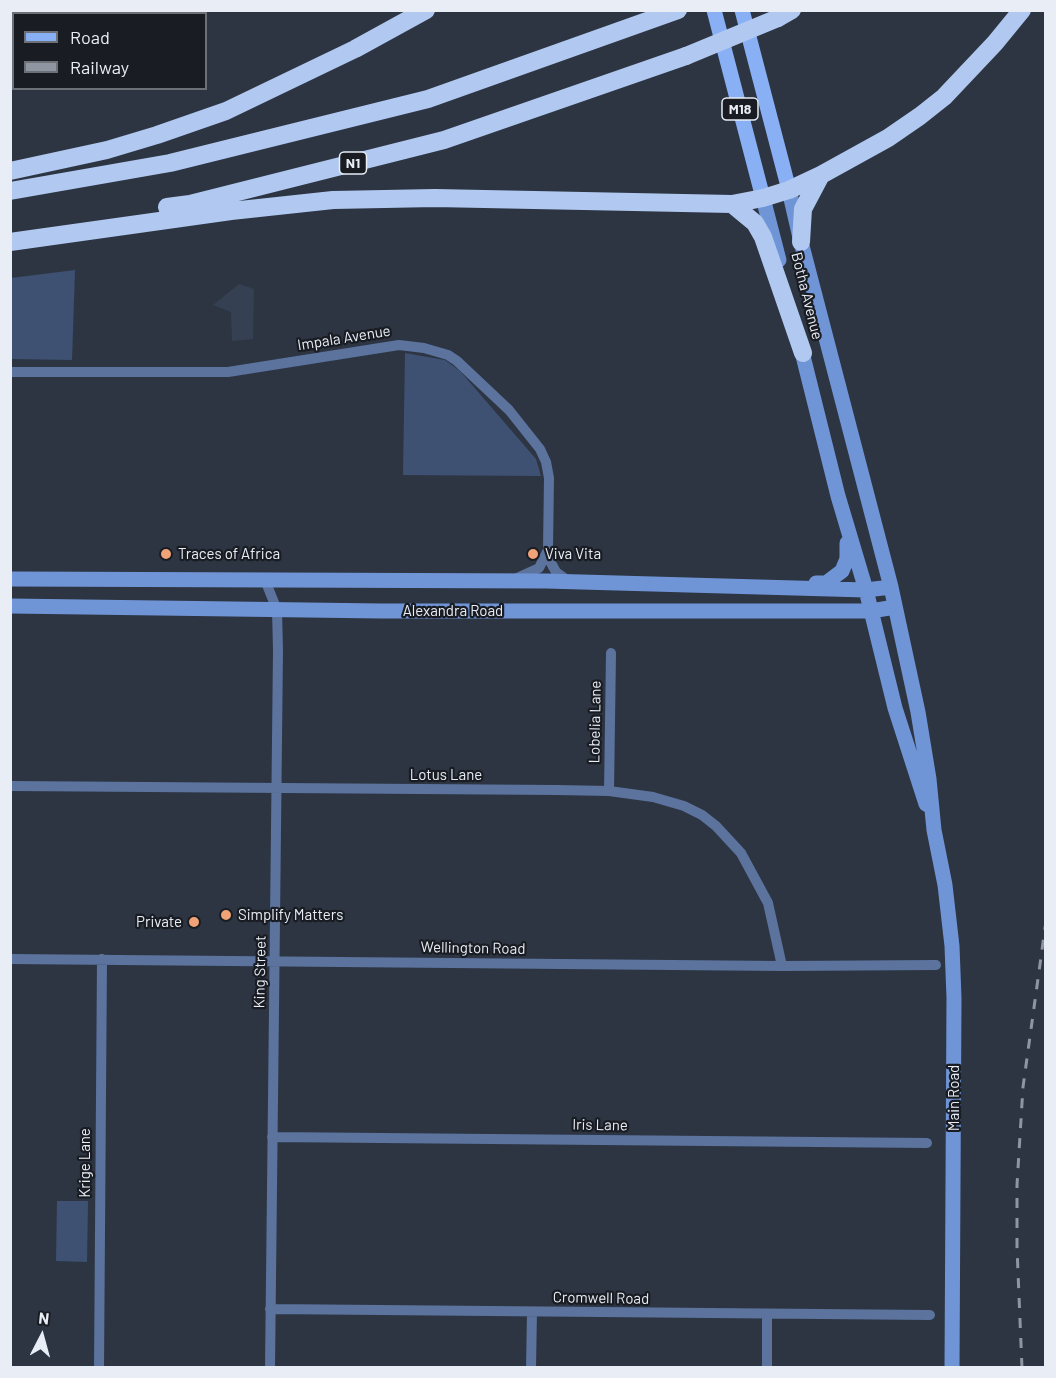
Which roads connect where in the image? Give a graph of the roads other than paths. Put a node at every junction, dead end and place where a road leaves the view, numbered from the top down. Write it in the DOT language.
graph roads {
  1 [pos="426,10"];
  2 [pos="714,10"];
  3 [pos="742,10"];
  4 [pos="1022,10"];
  5 [pos="675,12"];
  6 [pos="785,14"];
  7 [pos="10,171"];
  8 [pos="820,175"];
  9 [pos="789,190"];
  10 [pos="10,191"];
  11 [pos="763,198"];
  12 [pos="732,204"];
  13 [pos="10,233"];
  14 [pos="10,242"];
  15 [pos="801,242"];
  16 [pos="803,353"];
  17 [pos="10,372"];
  18 [pos="838,496"];
  19 [pos="548,550"];
  20 [pos="10,579"];
  21 [pos="265,580"];
  22 [pos="508,581"];
  23 [pos="570,582"];
  24 [pos="671,585"];
  25 [pos="756,587"];
  26 [pos="891,587"];
  27 [pos="866,590"];
  28 [pos="10,606"];
  29 [pos="895,608"];
  30 [pos="277,610"];
  31 [pos="728,611"];
  32 [pos="871,611"];
  33 [pos="611,653"];
  34 [pos="10,786"];
  35 [pos="277,788"];
  36 [pos="609,791"];
  37 [pos="934,830"];
  38 [pos="10,959"];
  39 [pos="102,959"];
  40 [pos="275,960"];
  41 [pos="936,965"];
  42 [pos="782,966"];
  43 [pos="272,1137"];
  44 [pos="927,1143"];
  45 [pos="270,1309"];
  46 [pos="532,1312"];
  47 [pos="767,1315"];
  48 [pos="930,1315"];
  49 [pos="99,1368"];
  50 [pos="270,1368"];
  51 [pos="531,1368"];
  52 [pos="767,1368"];
  53 [pos="952,1368"];
  1 -- 7 [label="highway"];
  2 -- 11 [label="main road, Botha Avenue / M18"];
  3 -- 9 [label="main road, Botha Avenue / M18"];
  4 -- 8 [label="highway"];
  5 -- 10 [label="highway"];
  6 -- 13 [label="highway, N1, bridge"];
  8 -- 9 [label="highway"];
  8 -- 15 [label="highway"];
  9 -- 11 [label="highway"];
  9 -- 15 [label="main road, Botha Avenue / M18"];
  11 -- 12 [label="highway"];
  11 -- 16 [label="main road, Botha Avenue / M18"];
  12 -- 14 [label="highway"];
  12 -- 16 [label="highway"];
  15 -- 26 [label="main road, Botha Avenue / M18"];
  16 -- 18 [label="main road, Botha Avenue / M18"];
  17 -- 19 [label="street, Impala Avenue"];
  18 -- 25 [label="main road"];
  18 -- 27 [label="main road, Botha Avenue / M18"];
  19 -- 22 [label="street"];
  19 -- 23 [label="street, Impala Avenue"];
  20 -- 21 [label="main road, Alexandra Road"];
  21 -- 22 [label="main road, Alexandra Road"];
  21 -- 30 [label="street, King Street"];
  22 -- 23 [label="main road, Alexandra Road"];
  23 -- 24 [label="main road, Alexandra Road"];
  24 -- 25 [label="main road, Alexandra Road"];
  24 -- 31 [label="main road"];
  25 -- 27 [label="main road, Alexandra Road"];
  26 -- 27 [label="main road, Alexandra Road"];
  26 -- 29 [label="main road, M18"];
  27 -- 32 [label="main road, M18"];
  28 -- 30 [label="main road, Alexandra Road"];
  29 -- 32 [label="main road, Alexandra Road"];
  29 -- 37 [label="main road, Main Road / M18"];
  30 -- 31 [label="main road, Alexandra Road"];
  30 -- 35 [label="street, King Street"];
  31 -- 32 [label="main road, Alexandra Road"];
  32 -- 37 [label="main road, Main Road / M18"];
  33 -- 36 [label="street, Lobelia Lane"];
  34 -- 35 [label="street, Lotus Lane"];
  35 -- 36 [label="street, Lotus Lane"];
  35 -- 40 [label="street, King Street"];
  36 -- 42 [label="street, Lotus Lane"];
  37 -- 53 [label="main road, Main Road / M18"];
  38 -- 39 [label="street, Wellington Road"];
  39 -- 40 [label="street, Wellington Road"];
  39 -- 49 [label="street, Krige Lane"];
  40 -- 42 [label="street, Wellington Road"];
  40 -- 43 [label="street, King Street"];
  41 -- 42 [label="street, Wellington Road"];
  43 -- 44 [label="street, Iris Lane"];
  43 -- 45 [label="street, King Street"];
  45 -- 46 [label="street, Cromwell Road"];
  45 -- 50 [label="street, King Street"];
  46 -- 47 [label="street, Cromwell Road"];
  46 -- 51 [label="street"];
  47 -- 48 [label="street, Cromwell Road"];
  47 -- 52 [label="street"];
}
